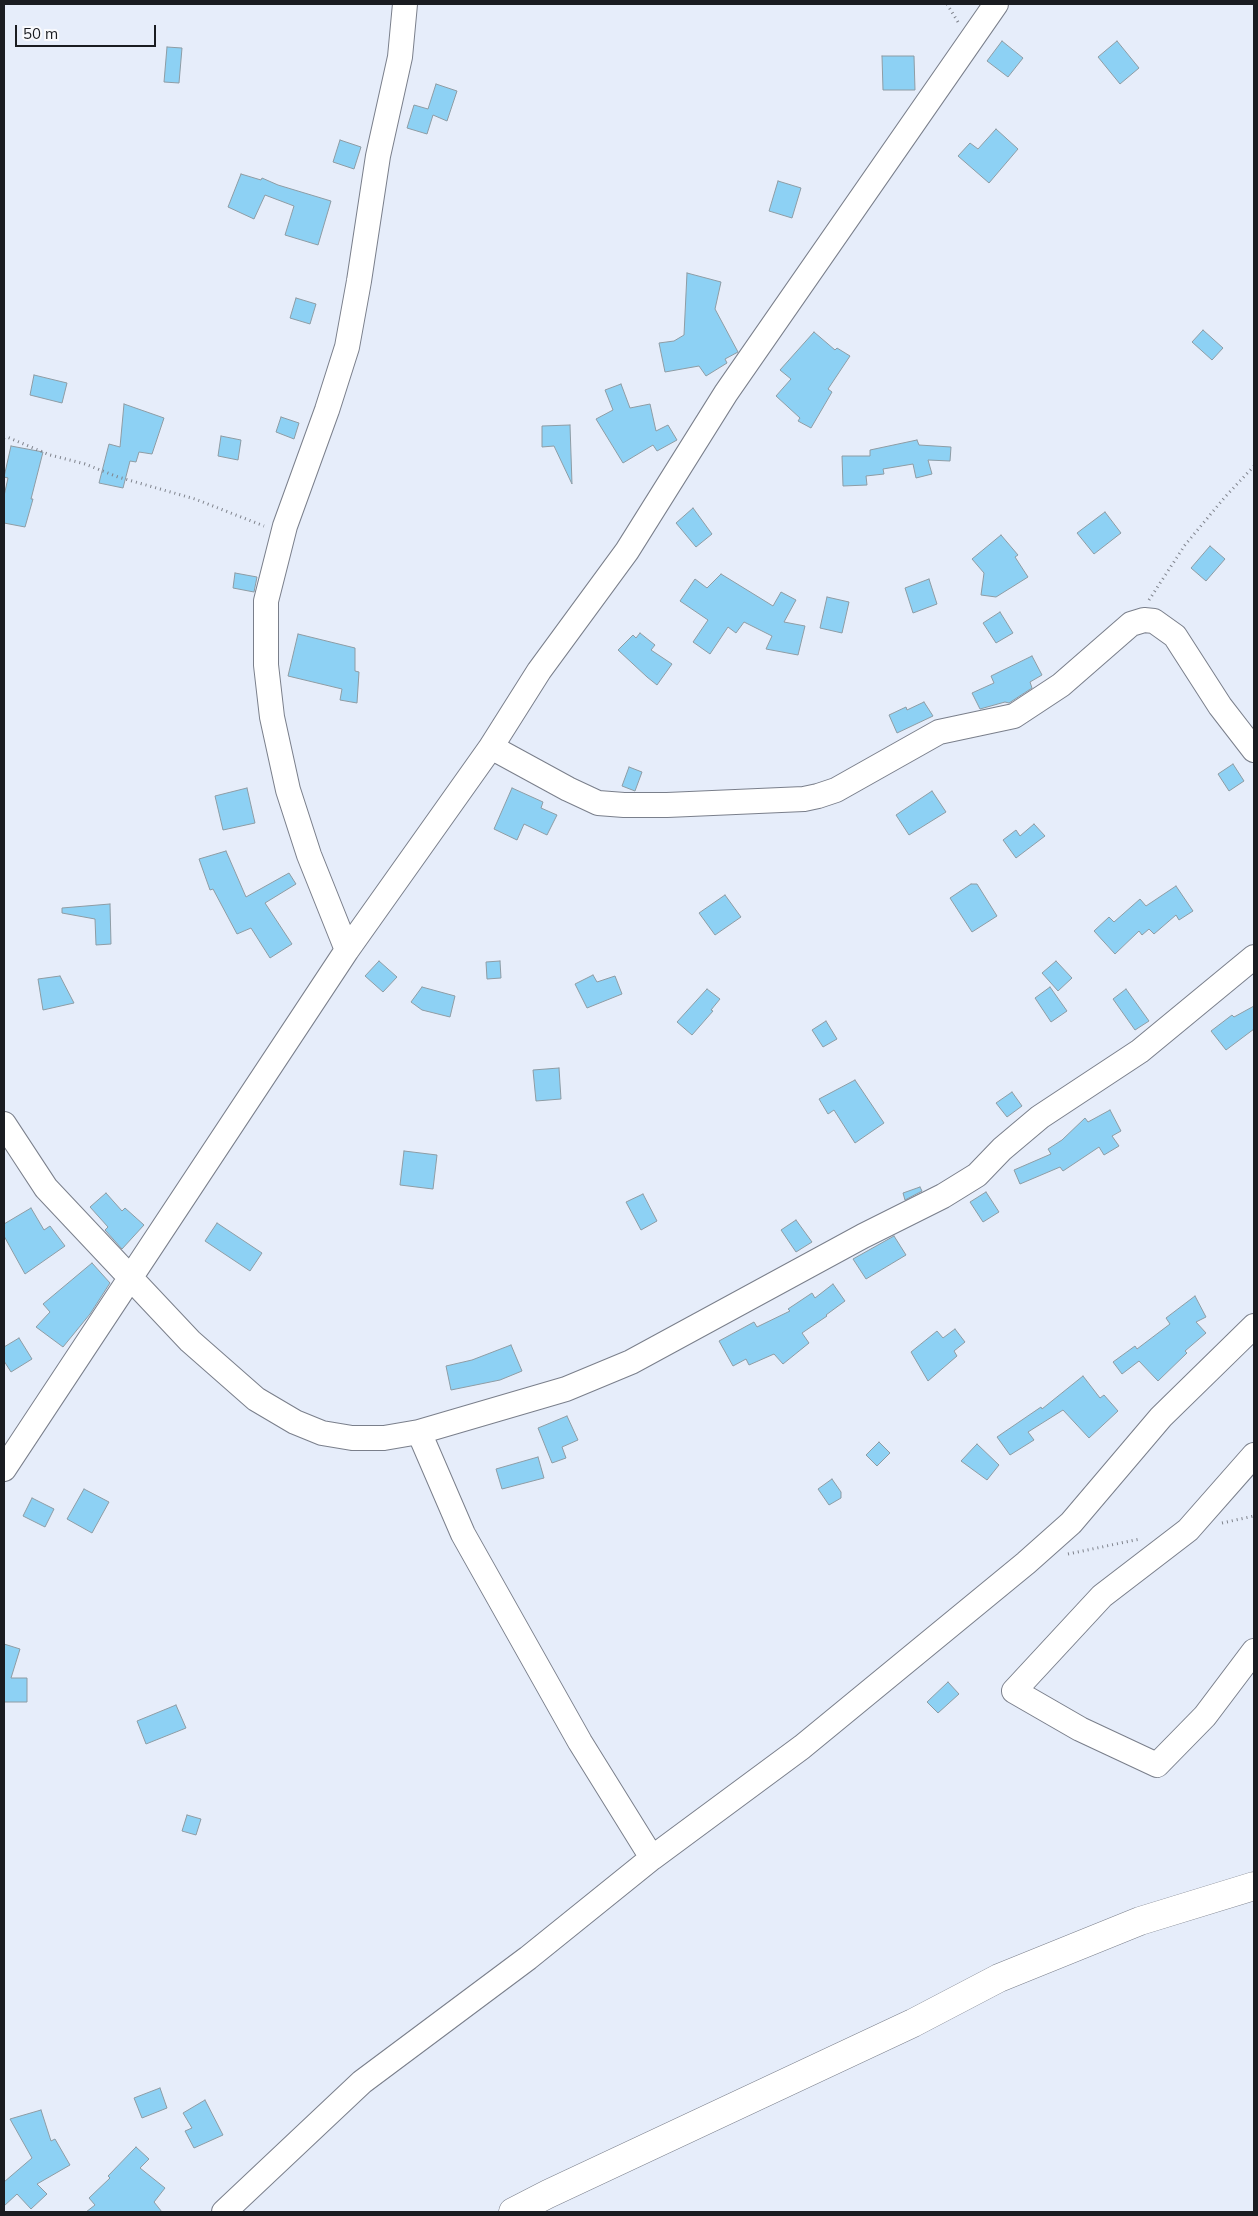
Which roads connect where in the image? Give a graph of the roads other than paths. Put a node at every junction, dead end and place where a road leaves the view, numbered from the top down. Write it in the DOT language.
graph roads {
  1 [pos="405,4"];
  2 [pos="996,4"];
  3 [pos="491,747"];
  4 [pos="1254,750"];
  5 [pos="346,950"];
  6 [pos="1254,958"];
  7 [pos="4,1124"];
  8 [pos="129,1277"];
  9 [pos="1254,1326"];
  10 [pos="418,1432"];
  11 [pos="1254,1455"];
  12 [pos="4,1469"];
  13 [pos="1254,1650"];
  14 [pos="652,1858"];
  15 [pos="1254,1886"];
  16 [pos="224,2212"];
  17 [pos="513,2212"];
  1 -- 5 [label="street"];
  2 -- 3 [label="street"];
  3 -- 4 [label="street"];
  3 -- 5 [label="street"];
  5 -- 8 [label="street"];
  6 -- 10 [label="street"];
  7 -- 8 [label="street"];
  8 -- 10 [label="street"];
  8 -- 12 [label="street"];
  9 -- 14 [label="street"];
  10 -- 14 [label="street"];
  11 -- 13 [label="street"];
  14 -- 16 [label="street"];
  15 -- 17 [label="main road"];
}
